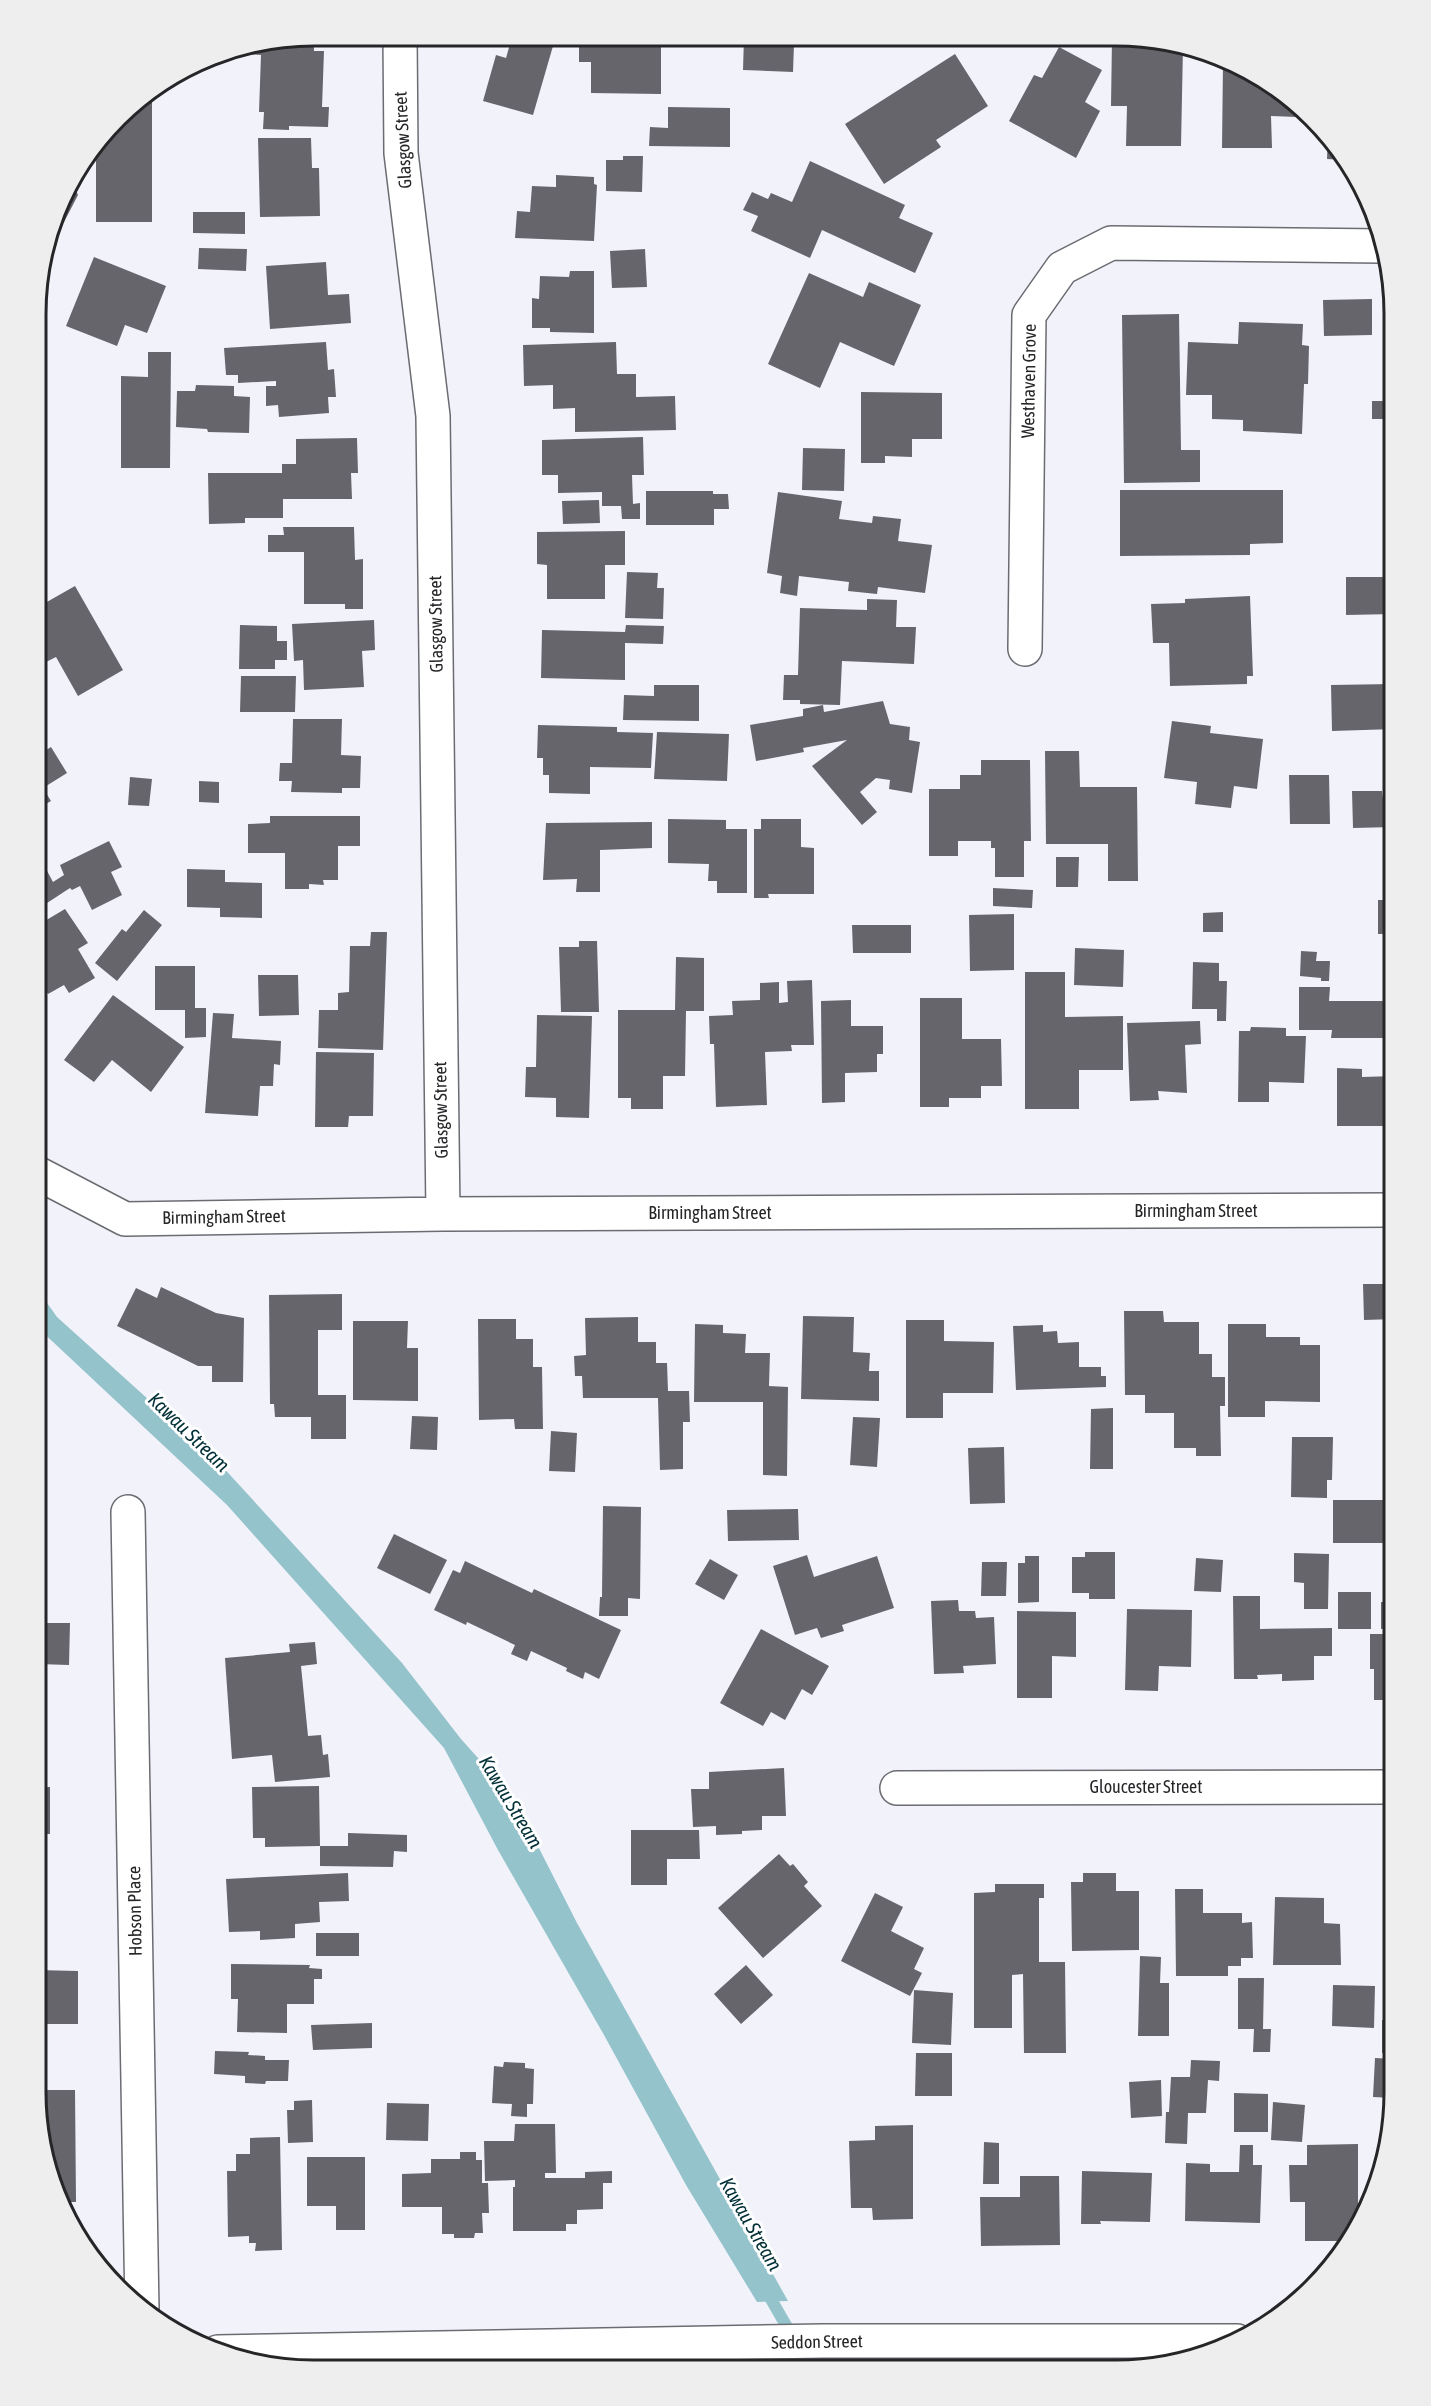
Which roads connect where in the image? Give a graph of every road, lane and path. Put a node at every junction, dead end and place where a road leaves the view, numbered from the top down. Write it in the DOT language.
graph roads {
  1 [pos="400,46"];
  2 [pos="1375,246"];
  3 [pos="1025,649"];
  4 [pos="46,1178"];
  5 [pos="1384,1210"];
  6 [pos="443,1214"];
  7 [pos="128,1512"];
  8 [pos="1384,1787"];
  9 [pos="897,1788"];
  10 [pos="142,2296"];
  11 [pos="1214,2341"];
  12 [pos="255,2352"];
  13 [pos="703,2357"];
  1 -- 6 [label="street, Glasgow Street"];
  2 -- 3 [label="street, Westhaven Grove"];
  4 -- 6 [label="street, Birmingham Street"];
  5 -- 6 [label="street, Birmingham Street"];
  7 -- 10 [label="street, Hobson Place"];
  8 -- 9 [label="street, Gloucester Street"];
  11 -- 13 [label="street, Seddon Street"];
  12 -- 13 [label="street, Seddon Street"];
}
